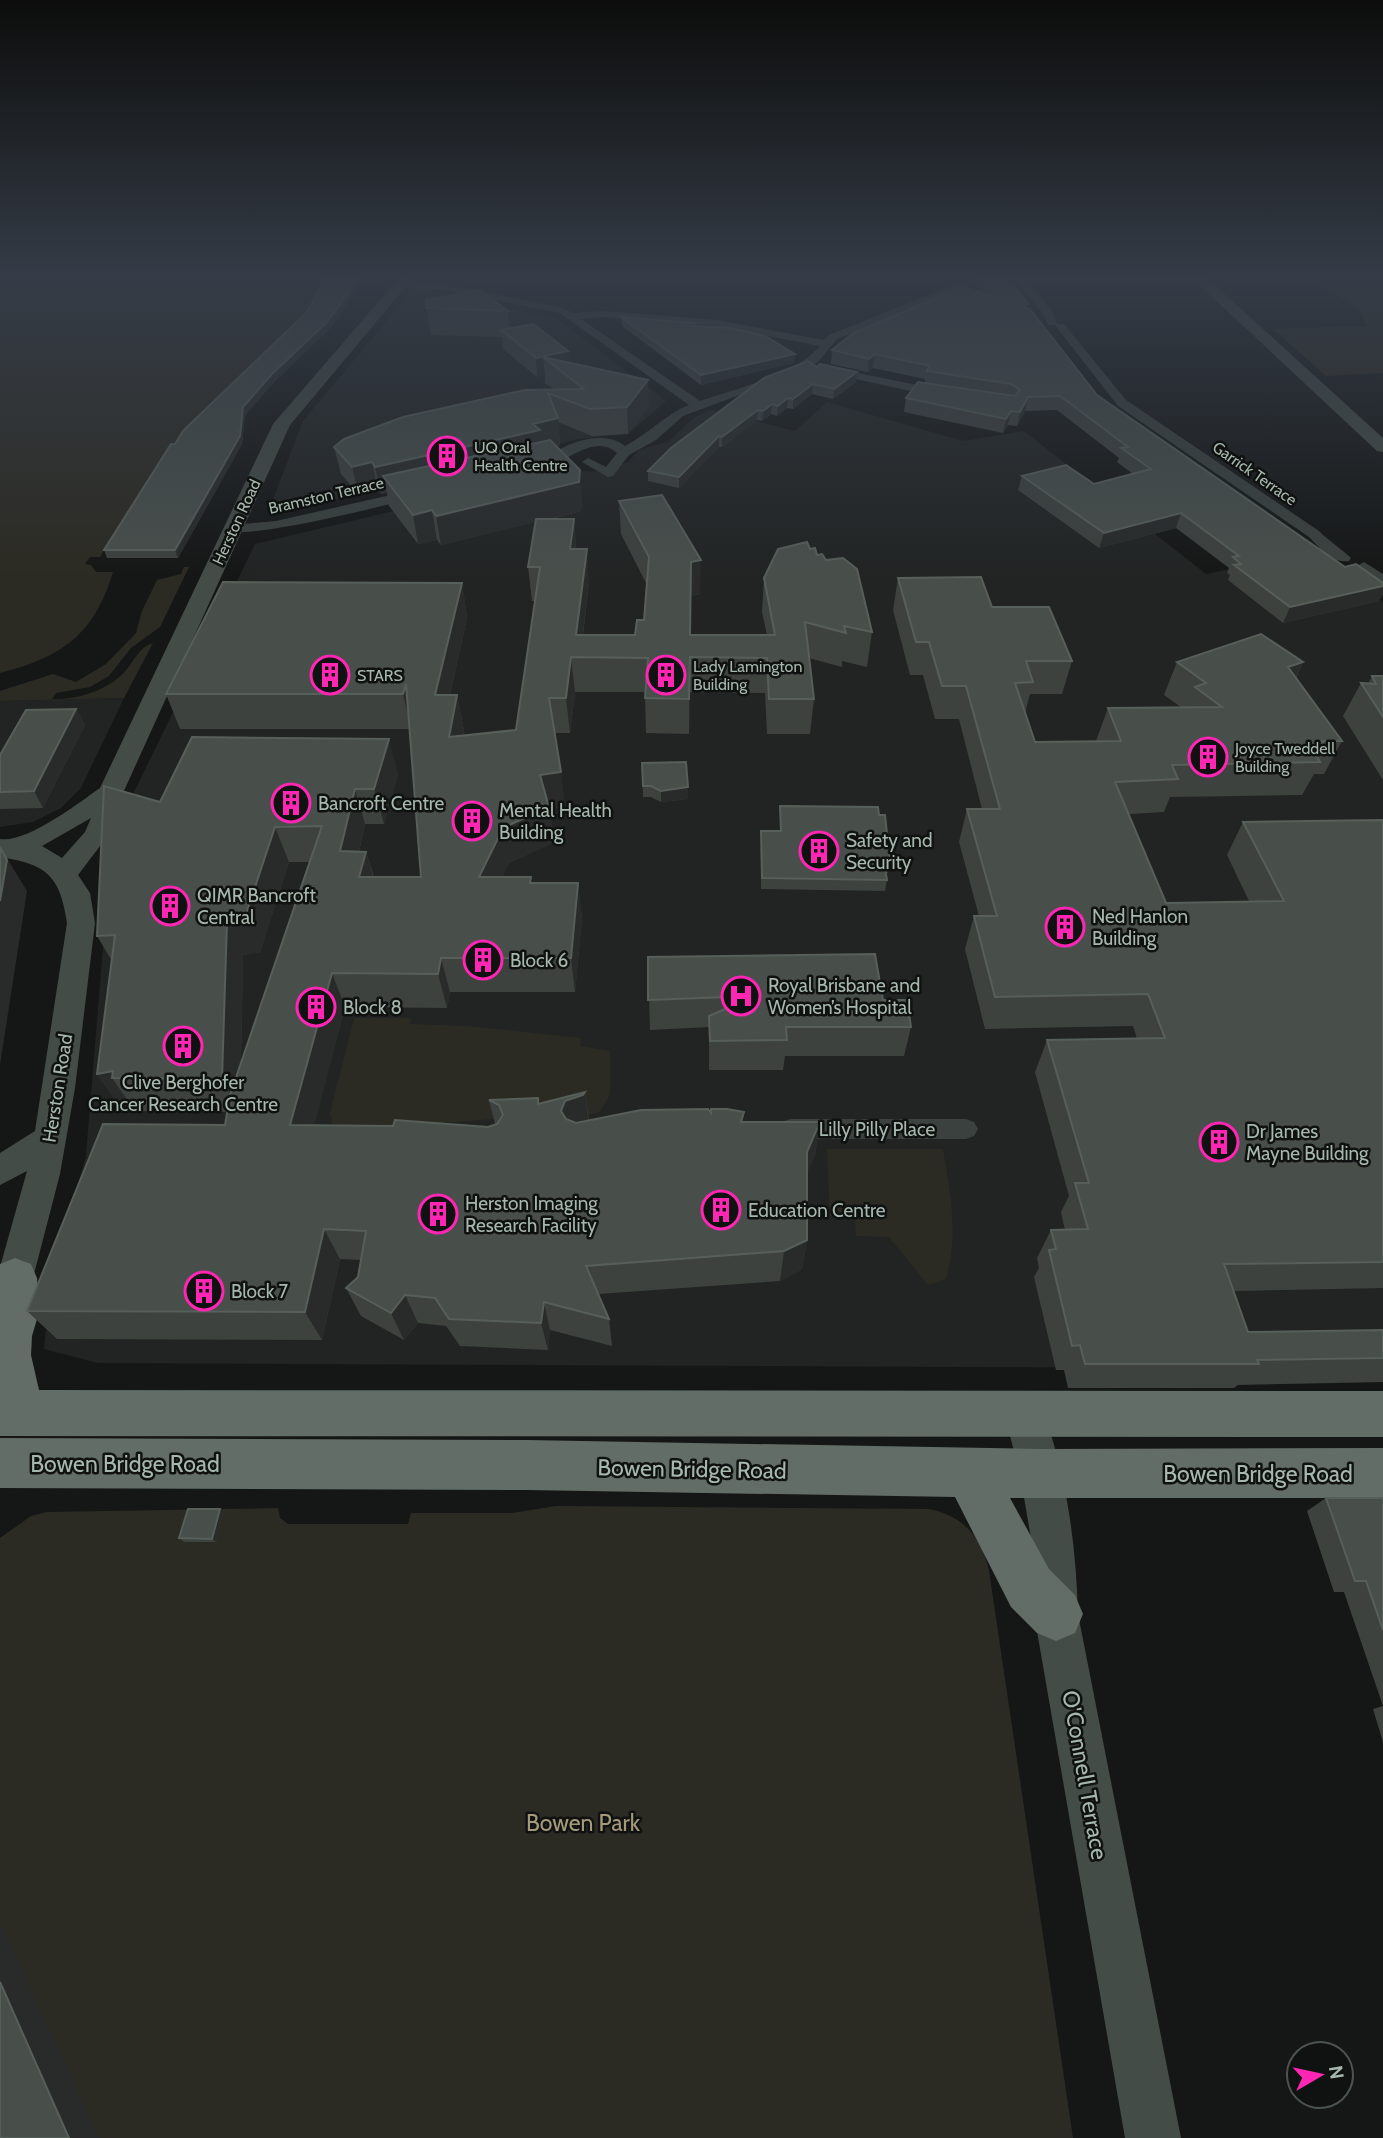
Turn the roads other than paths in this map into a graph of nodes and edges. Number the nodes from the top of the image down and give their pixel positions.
1 (320, 378) edge
2 (659, 378) edge
3 (773, 378) edge
4 (868, 378) edge
5 (1101, 378) edge
6 (1308, 378) edge
7 (954, 396) edge
8 (697, 405) junction
9 (1383, 447) edge
10 (618, 451) junction
11 (581, 457) junction
12 (543, 464) edge
13 (427, 491) edge
14 (232, 529) junction
15 (1344, 558) dead end
16 (1364, 566) edge
17 (1383, 581) edge
18 (110, 793) junction
19 (7, 848) edge
20 (64, 874) junction
21 (766, 1129) edge
22 (966, 1129) dead end
23 (50, 1138) junction
24 (0, 1171) edge
25 (7, 1288) edge
26 (11, 1413) edge
27 (1024, 1413) junction
28 (1383, 1414) edge
29 (0, 1463) edge
30 (968, 1472) junction
31 (1040, 1474) junction
32 (1383, 1474) edge
33 (1056, 1614) junction
34 (1153, 2138) edge

1 - 14 main road, Herston Road
2 - 8 street
3 - 8 street
4 - 7 street
5 - 15 street, Garrick Terrace
6 - 9 main road
8 - 10 street
10 - 11 street
10 - 11 street
11 - 12 street
13 - 14 street, Bramston Terrace
14 - 18 main road, Herston Road
16 - 17 street
18 - 19 main road
18 - 20 main road, Herston Road
19 - 20 main road
20 - 23 main road, Herston Road
21 - 22 street, Lilly Pilly Place
23 - 24 main road
23 - 25 main road, Herston Road
25 - 26 highway
26 - 27 highway
27 - 28 highway
27 - 31 main road, O'Connell Terrace
29 - 30 highway, Bowen Bridge Road
30 - 31 highway, Bowen Bridge Road
30 - 33 highway
31 - 32 highway, Bowen Bridge Road
31 - 33 main road, O'Connell Terrace
33 - 34 main road, O'Connell Terrace

